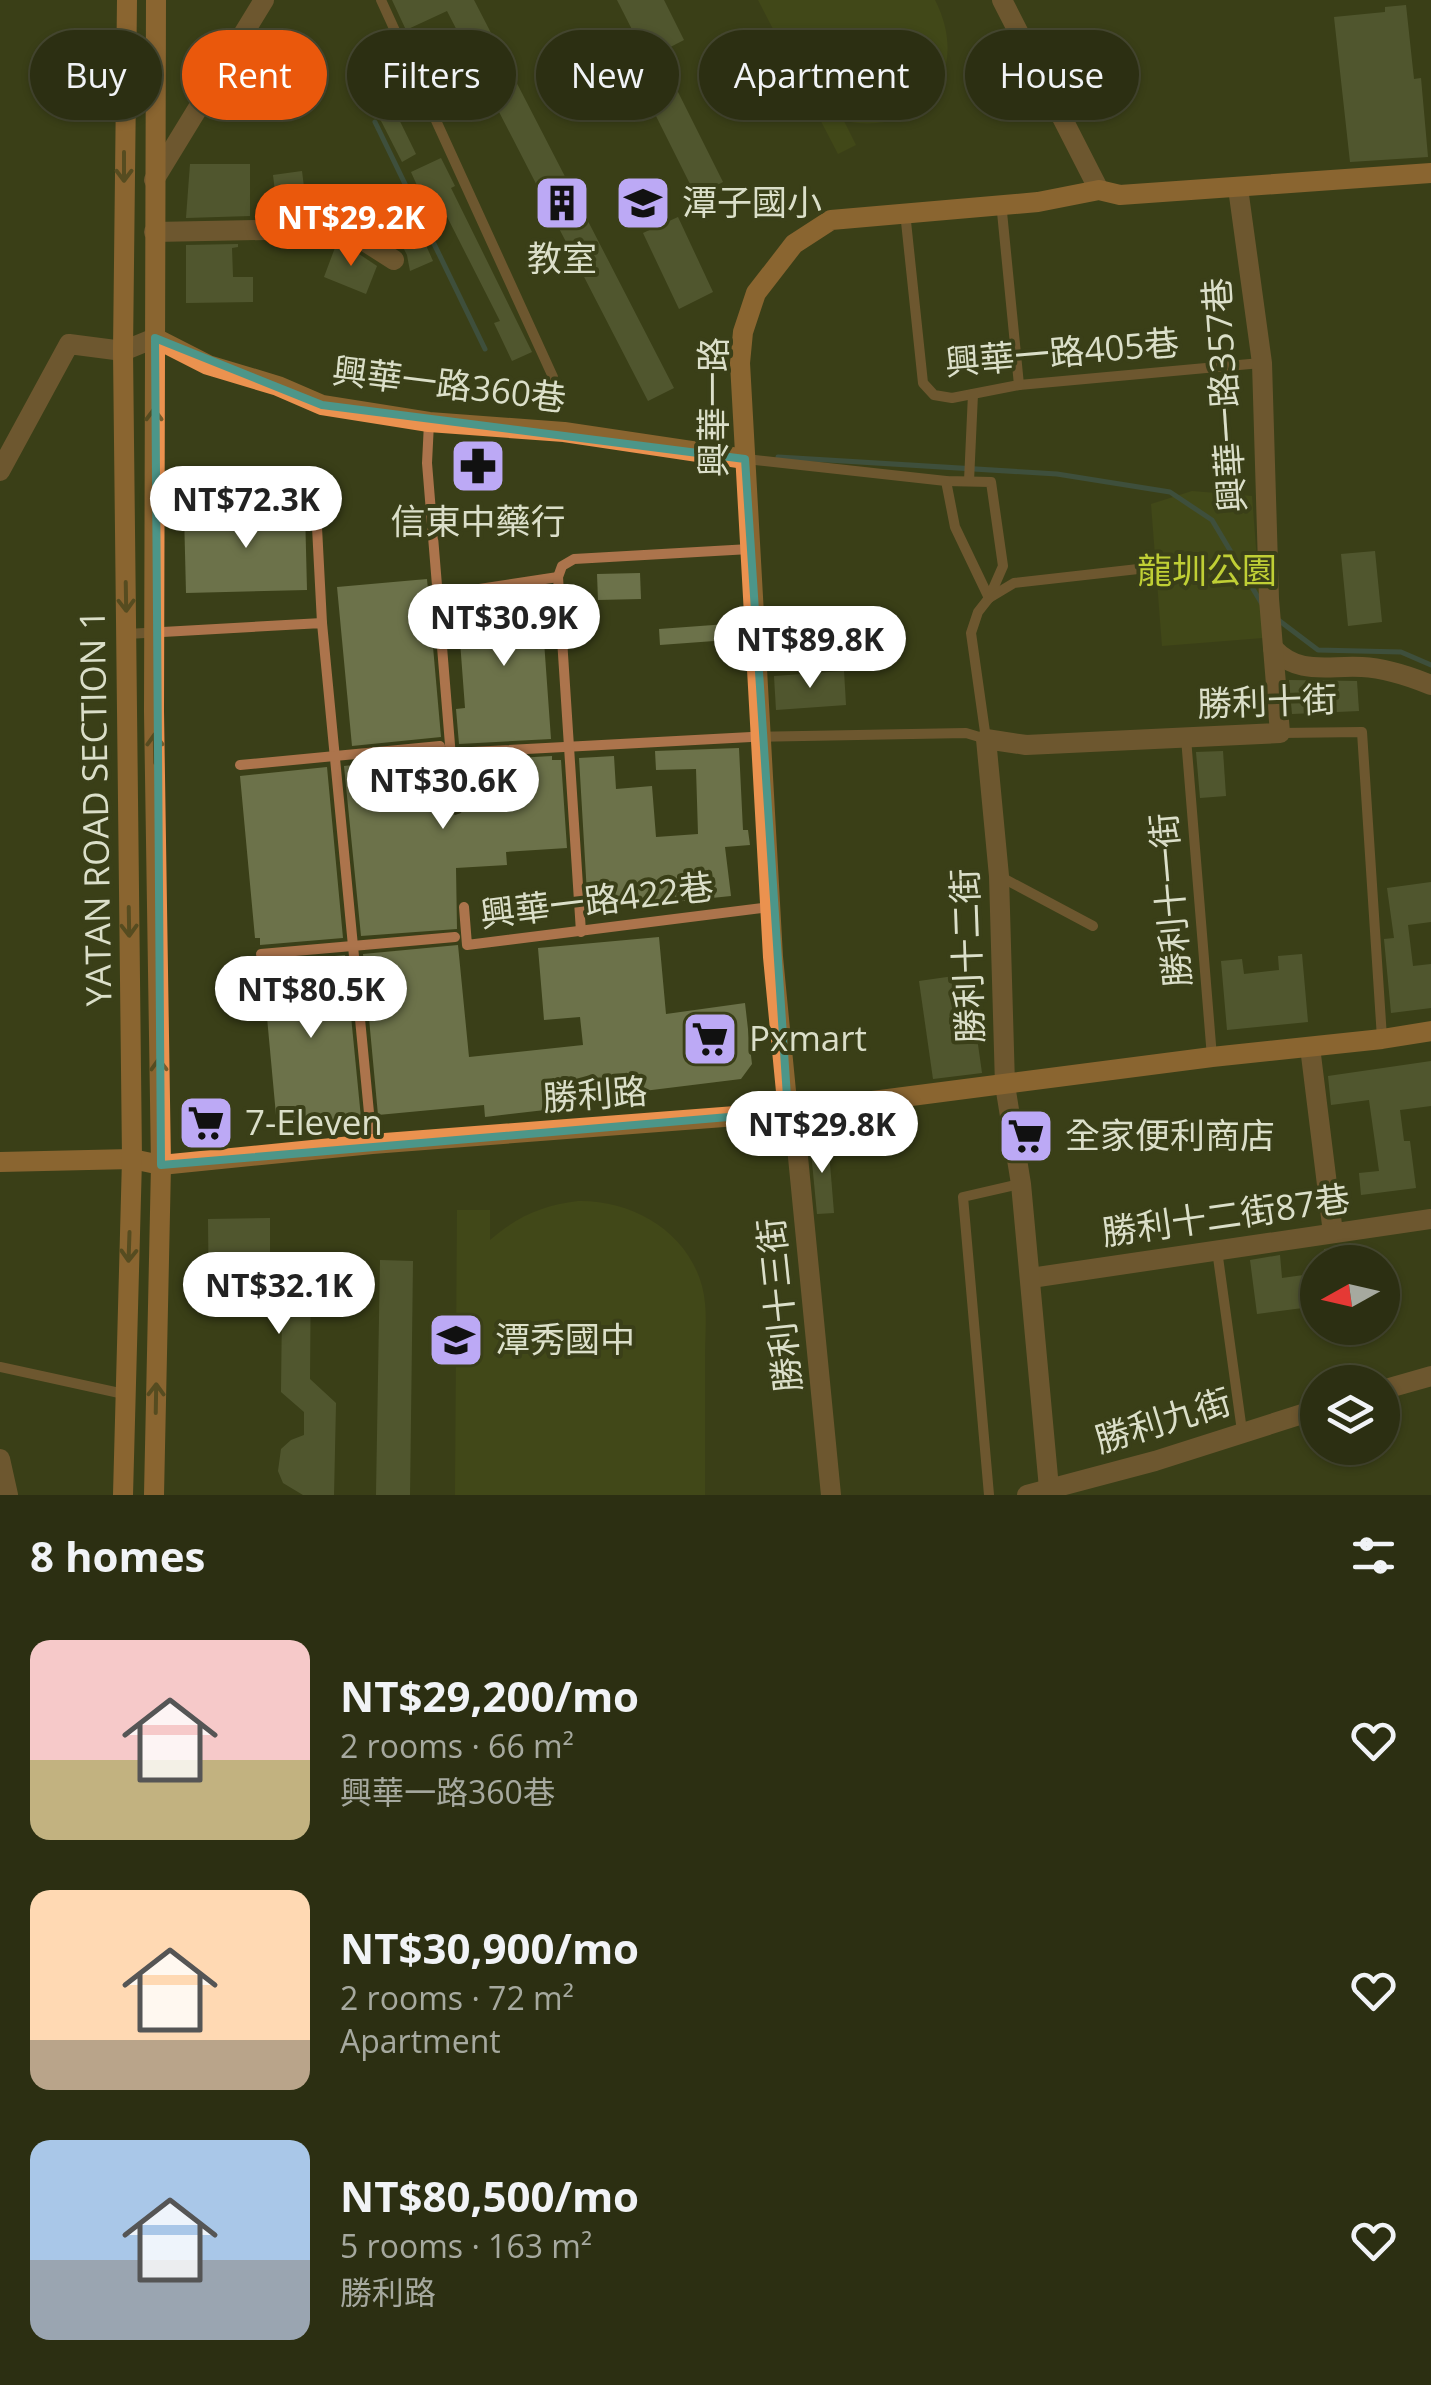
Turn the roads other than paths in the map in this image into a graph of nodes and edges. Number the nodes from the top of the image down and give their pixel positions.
1 (128, 0) edge
2 (156, 0) edge
3 (264, 0) edge
4 (381, 0) edge
5 (1002, 0) edge
6 (1431, 174) edge
7 (154, 180) junction
8 (1238, 188) junction
9 (1100, 190) junction
10 (906, 212) junction
11 (1002, 212) dead end
12 (154, 232) junction
13 (394, 260) dead end
14 (154, 338) junction
15 (123, 351) junction
16 (1262, 363) junction
17 (553, 378) dead end
18 (1019, 384) junction
19 (973, 394) junction
20 (429, 422) junction
21 (745, 459) junction
22 (0, 471) edge
23 (970, 478) junction
24 (946, 481) junction
25 (154, 506) junction
26 (751, 549) junction
27 (1156, 567) dead end
28 (558, 577) junction
29 (440, 595) junction
30 (988, 598) junction
31 (322, 623) junction
32 (127, 634) junction
33 (155, 634) junction
34 (1273, 648) junction
35 (1431, 685) edge
36 (1280, 732) junction
37 (762, 737) junction
38 (1186, 737) junction
39 (986, 740) junction
40 (566, 745) junction
41 (440, 746) dead end
42 (452, 753) junction
43 (336, 758) junction
44 (240, 765) dead end
45 (456, 806) dead end
46 (999, 876) junction
47 (464, 906) dead end
48 (771, 906) junction
49 (1093, 926) dead end
50 (581, 932) junction
51 (455, 937) dead end
52 (351, 946) junction
53 (260, 954) dead end
54 (1431, 1031) edge
55 (1382, 1040) junction
56 (1310, 1047) junction
57 (1212, 1057) junction
58 (1005, 1086) junction
59 (788, 1112) junction
60 (372, 1144) junction
61 (132, 1159) junction
62 (0, 1162) edge
63 (161, 1165) junction
64 (1021, 1184) junction
65 (1430, 1226) edge
66 (1333, 1233) junction
67 (1217, 1249) junction
68 (1031, 1278) junction
69 (0, 1366) edge
70 (1431, 1376) edge
71 (1400, 1385) edge
72 (124, 1394) junction
73 (1300, 1414) edge
74 (1242, 1431) junction
75 (0, 1459) edge
76 (1049, 1488) junction
77 (8, 1495) edge
78 (123, 1495) edge
79 (154, 1495) edge
80 (831, 1495) edge
81 (988, 1495) edge
82 (1027, 1495) edge

1 -> 15 street, YATAN ROAD SECTION 1
2 - 7 street, YATAN ROAD SECTION 1
3 - 7 street
4 - 17 lane
5 - 9 street
6 - 8 street, 興華一路
7 - 12 street, YATAN ROAD SECTION 1
8 - 9 street, 興華一路
8 - 16 street, 興華一路357巷
9 - 10 street, 興華一路
10 - 19 lane, 興華一路405巷
10 - 21 street, 興華一路
11 - 18 lane
12 - 13 street
12 - 14 street, YATAN ROAD SECTION 1
14 - 15 street
14 - 20 street, 興華一路360巷
25 -> 14 street, YATAN ROAD SECTION 1
15 - 22 street
15 -> 32 street, YATAN ROAD SECTION 1
16 - 18 lane, 興華一路405巷
16 - 34 street, 興華一路357巷
18 - 19 lane, 興華一路405巷
19 - 23 lane
20 - 21 street, 興華一路360巷
20 - 29 lane
21 - 24 lane
21 - 26 street, 興華一路
23 - 24 lane
23 - 30 lane, 勝利十二街
24 - 30 lane
25 - 31 lane
25 - 33 street, YATAN ROAD SECTION 1
26 - 28 lane
26 - 37 street, 興華一路
27 - 30 lane
28 - 29 lane
28 - 40 lane
29 - 42 lane
30 - 39 lane, 勝利十二街
31 - 33 lane
31 - 43 lane
32 - 33 lane
32 -> 61 street, YATAN ROAD SECTION 1
63 -> 33 street, YATAN ROAD SECTION 1
34 - 35 street
34 - 36 street
36 - 38 street, 勝利十街
36 - 55 lane, 勝利十街
37 - 39 lane
37 - 40 lane
37 - 48 street, 興華一路
38 - 39 street, 勝利十街
38 - 57 lane, 勝利十一街
39 - 46 street, 勝利十二街
40 - 42 lane
40 - 50 lane
41 - 43 lane
42 - 45 lane
43 - 44 lane
43 - 52 lane
46 - 49 lane
46 - 58 street, 勝利十二街
47 - 50 lane, 興華一路422巷
48 - 50 lane, 興華一路422巷
48 - 59 street, 興華一路
51 - 52 lane
52 - 53 lane
52 - 60 lane
54 - 55 street, 勝利路
55 - 56 street, 勝利路
56 - 57 street, 勝利路
56 - 66 street
57 - 58 street, 勝利路
58 - 59 street, 勝利路
58 - 64 street, 勝利十二街
59 - 60 street, 勝利路
59 - 80 street, 勝利十三街
60 - 63 street, 勝利路
61 - 62 street, 勝利路
61 - 63 street, 勝利路
61 -> 72 street, YATAN ROAD SECTION 1
79 -> 63 street, YATAN ROAD SECTION 1
64 - 68 street, 勝利十二街
64 - 81 lane
65 - 66 street, 勝利十二街87巷
66 - 67 street, 勝利十二街87巷
67 - 68 street, 勝利十二街87巷
67 - 74 lane
68 - 76 street, 勝利十二街
69 - 72 lane
70 - 71 street
72 - 78 street, YATAN ROAD SECTION 1
73 - 74 street, 勝利九街
74 - 76 street, 勝利九街
75 - 77 street
76 - 82 street, 勝利九街

